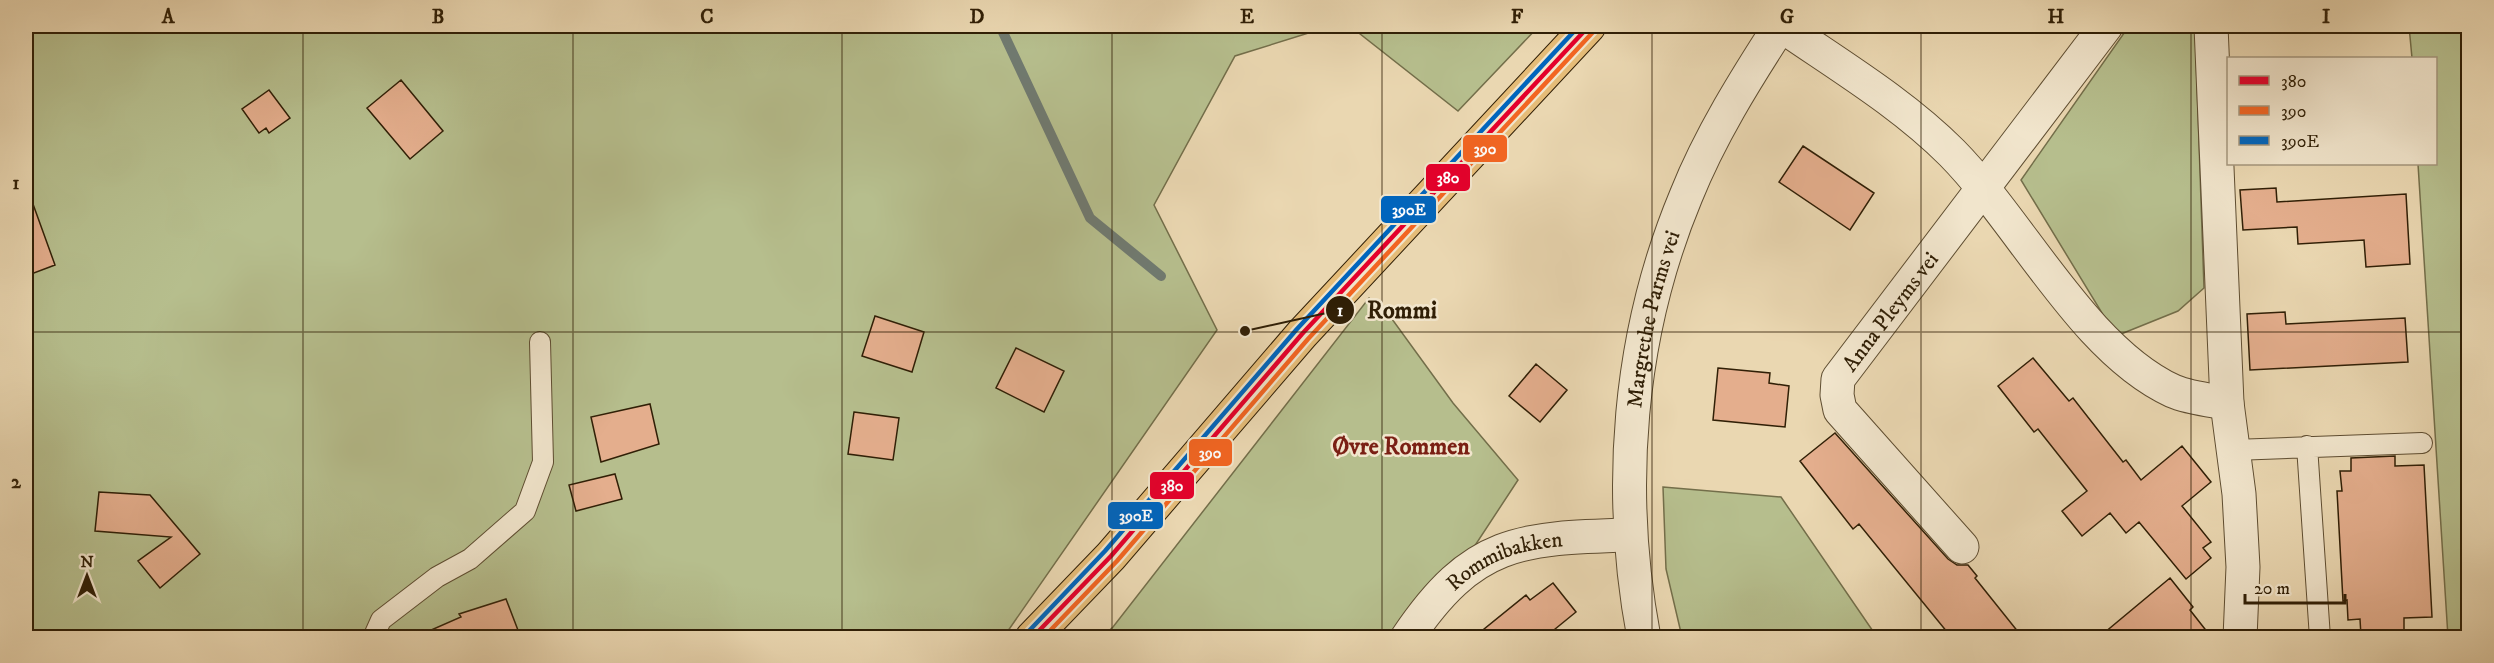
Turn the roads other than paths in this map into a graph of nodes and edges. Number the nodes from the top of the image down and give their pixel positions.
1 (1589, 26) edge
2 (1781, 26) edge
3 (2106, 26) edge
4 (2211, 26) edge
5 (2221, 80) edge
6 (1983, 185) junction
7 (540, 342) dead end
8 (2226, 403) junction
9 (2422, 443) dead end
10 (2307, 446) junction
11 (2234, 450) junction
12 (1630, 535) junction
13 (1962, 547) dead end
14 (373, 638) edge
15 (1032, 638) edge
16 (1407, 638) edge
17 (1644, 638) edge
18 (2240, 638) edge
19 (2320, 638) edge

1 - 15 highway
2 - 6 street
2 - 12 street, Margrethe Parms vei
3 - 6 street, Anna Pleyms vei
4 - 5 street
5 - 8 street
6 - 8 street
6 - 13 street, Anna Pleyms vei
7 - 14 lane
8 - 11 street
9 - 10 lane
10 - 11 lane
10 - 19 lane
11 - 18 street
12 - 16 street, Rommibakken
12 - 17 street, Margrethe Parms vei

